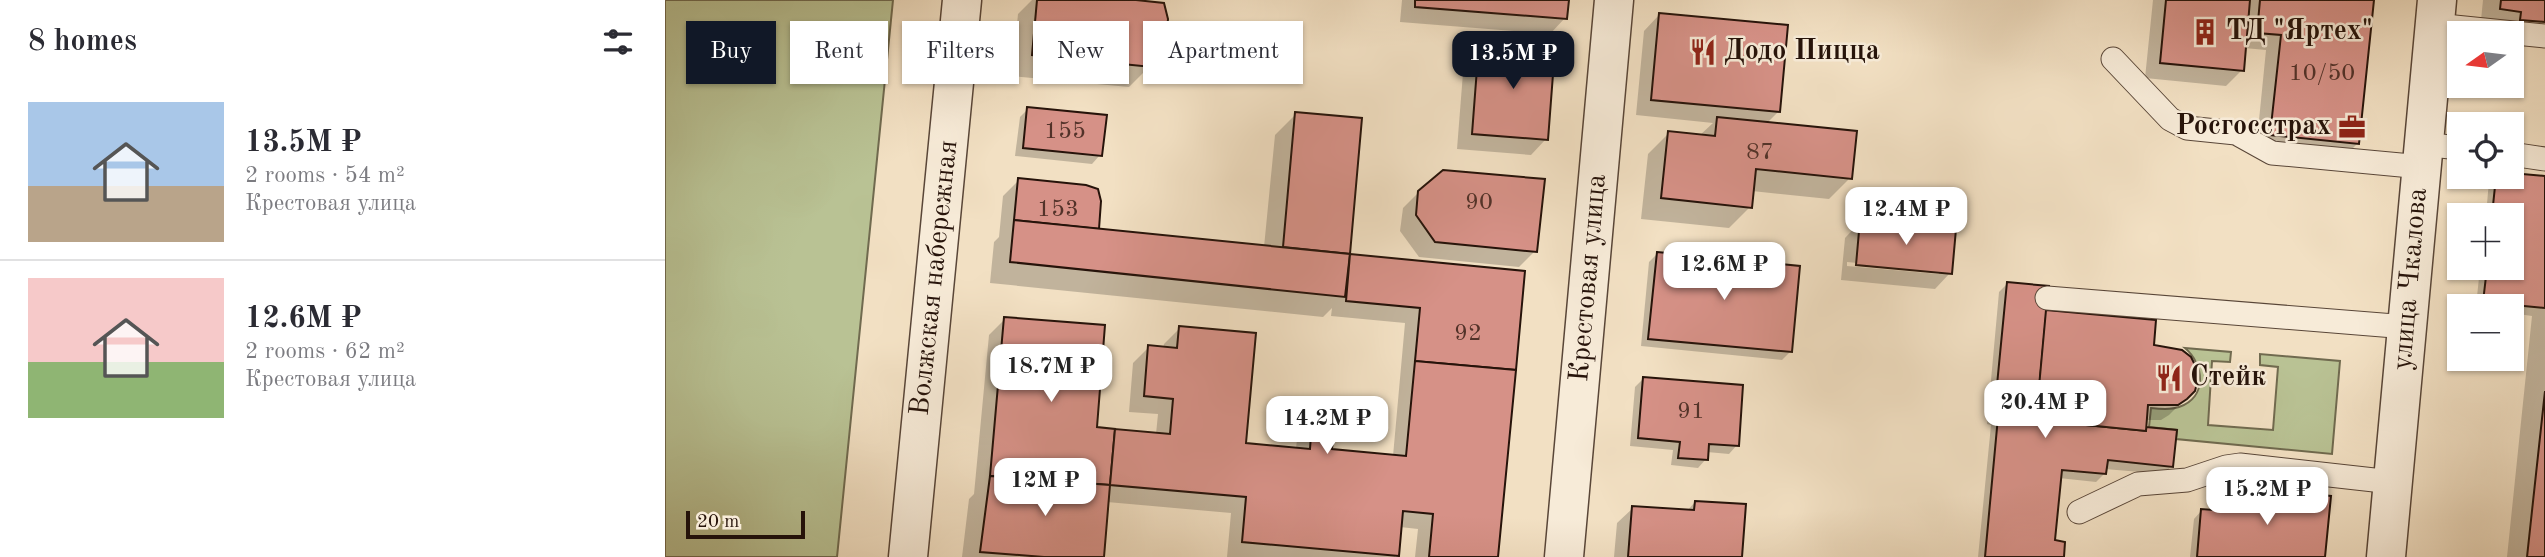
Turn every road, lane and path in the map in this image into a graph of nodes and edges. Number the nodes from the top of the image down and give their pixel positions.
1 (962, 0) edge
2 (1614, 0) edge
3 (2436, 13) edge
4 (2545, 36) edge
5 (2113, 59) dead end
6 (2435, 153) edge
7 (2524, 156) edge
8 (2545, 159) edge
9 (2047, 298) dead end
10 (2407, 327) junction
11 (2392, 482) junction
12 (2079, 512) dead end
13 (908, 557) edge
14 (1564, 557) edge
15 (2386, 557) edge

1 - 13 street, Волжская набережная
2 - 14 street, Крестовая улица
3 - 4 lane
3 - 6 street, улица Чкалова
5 - 6 lane
6 - 10 street, улица Чкалова
7 - 8 lane
9 - 10 lane
10 - 11 street, улица Чкалова
11 - 12 lane
11 - 15 street, улица Чкалова

